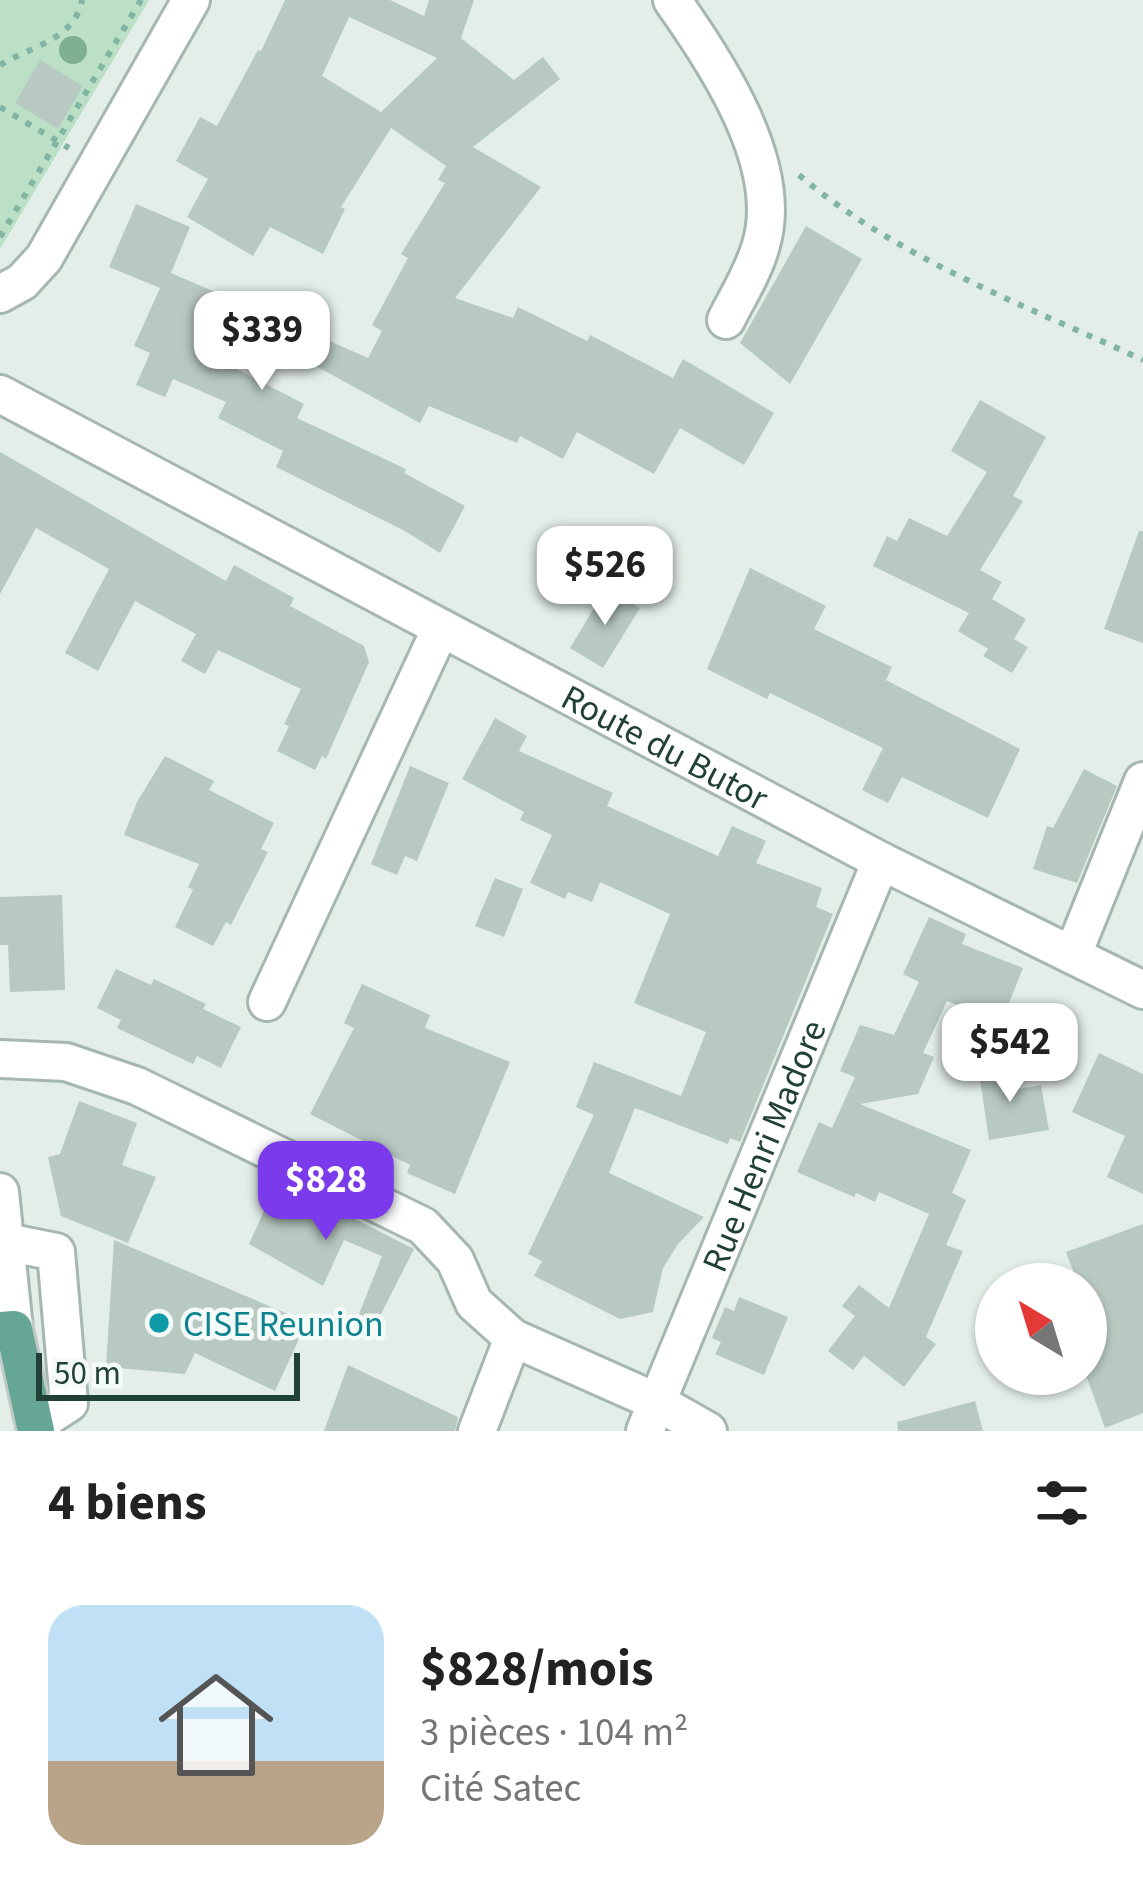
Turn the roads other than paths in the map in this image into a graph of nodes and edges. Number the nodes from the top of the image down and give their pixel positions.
1 (191, 0) edge
2 (672, 0) edge
3 (0, 294) edge
4 (726, 320) dead end
5 (0, 394) edge
6 (440, 630) junction
7 (1143, 781) edge
8 (881, 861) junction
9 (1073, 954) junction
10 (1143, 990) edge
11 (267, 1002) dead end
12 (0, 1059) edge
13 (0, 1192) edge
14 (6, 1242) junction
15 (7, 1329) edge
16 (513, 1338) junction
17 (0, 1403) edge
18 (651, 1416) edge
19 (38, 1429) edge
20 (477, 1431) edge
21 (708, 1431) edge

1 - 3 street
2 - 4 street
5 - 6 street, Route du Butor
6 - 8 street, Route du Butor
6 - 11 street
7 - 9 street
8 - 9 street, Route du Butor
8 - 18 street, Rue Henri Madore
9 - 10 street, Route du Butor
12 - 16 street
13 - 14 street
14 - 15 street
14 - 19 street
15 - 19 main road
16 - 18 street
16 - 20 street
17 - 19 main road
18 - 21 street

